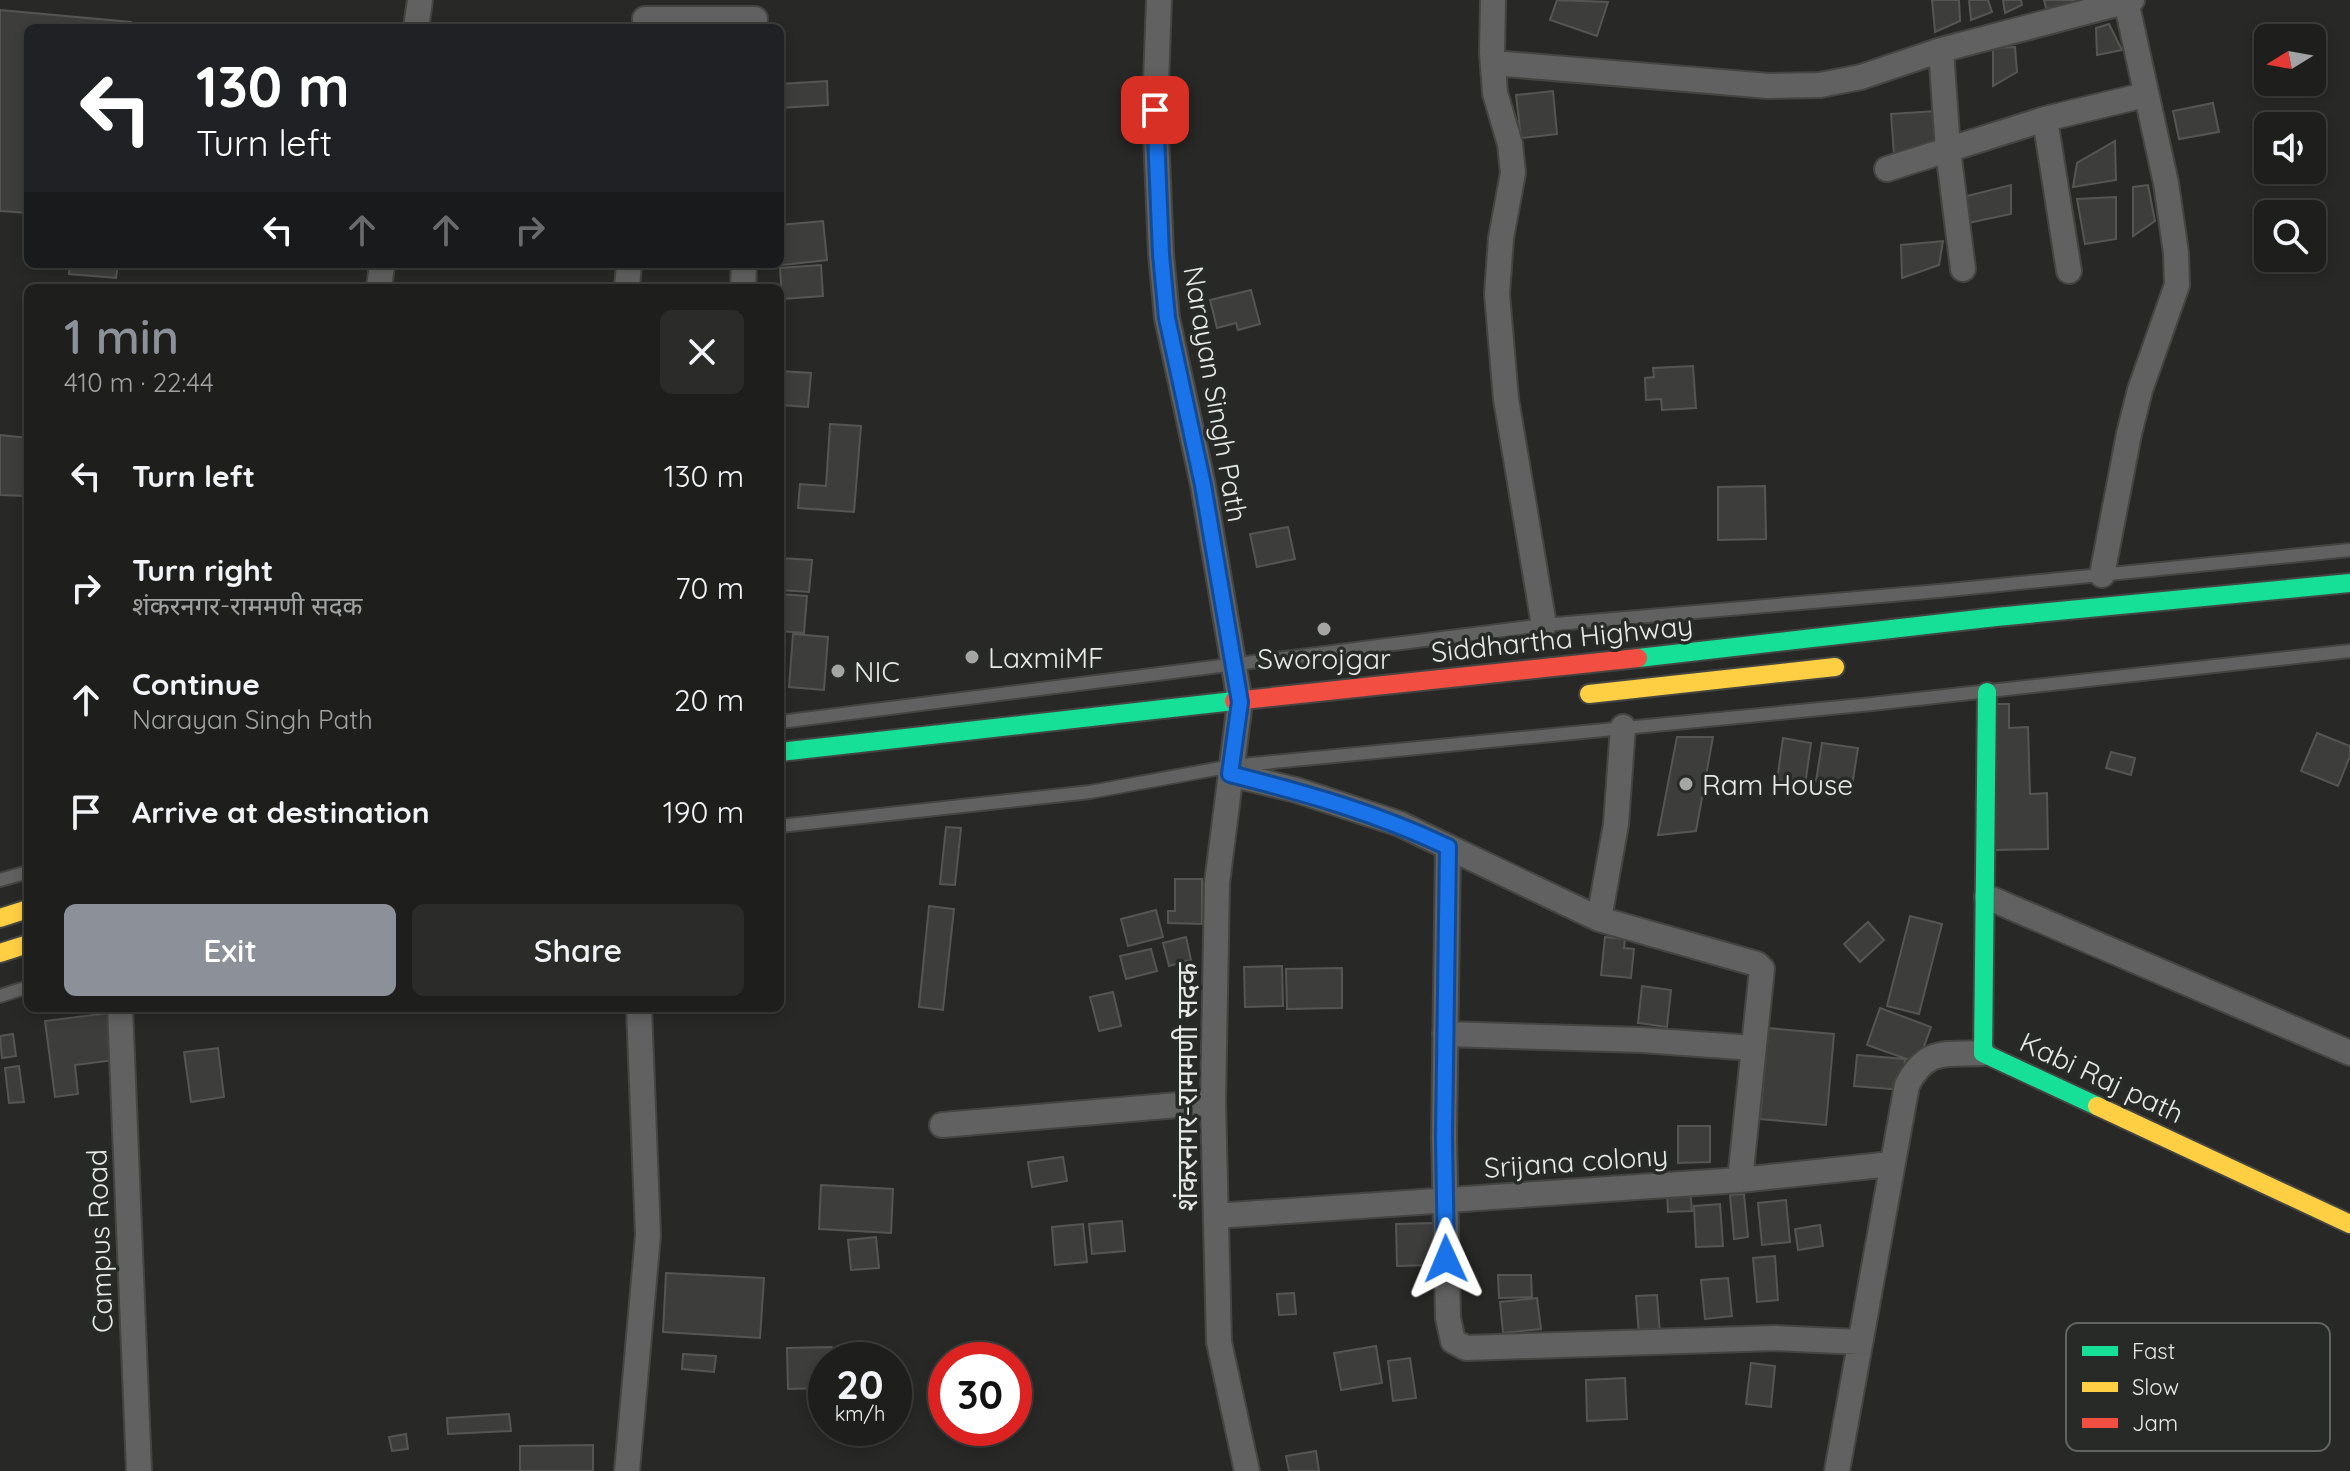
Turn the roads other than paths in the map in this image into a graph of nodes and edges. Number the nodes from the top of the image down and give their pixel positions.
1 (420, 0) edge
2 (1159, 0) edge
3 (1493, 0) edge
4 (2129, 1) edge
5 (646, 16) edge
6 (755, 16) edge
7 (417, 24) edge
8 (1941, 50) junction
9 (1493, 63) junction
10 (2145, 95) junction
11 (2045, 119) junction
12 (1948, 150) junction
13 (1887, 169) dead end
14 (1963, 269) dead end
15 (2069, 271) dead end
16 (2350, 550) edge
17 (2102, 575) junction
18 (2350, 583) edge
19 (1544, 625) junction
20 (2350, 651) edge
21 (1234, 665) junction
22 (1855, 665) dead end
23 (1987, 692) junction
24 (1574, 696) dead end
25 (1240, 702) junction
26 (784, 721) edge
27 (1623, 727) junction
28 (784, 752) edge
29 (1231, 770) junction
30 (784, 826) edge
31 (1448, 847) junction
32 (24, 873) edge
33 (0, 880) edge
34 (1987, 897) junction
35 (24, 910) edge
36 (0, 918) edge
37 (1599, 919) junction
38 (24, 945) edge
39 (0, 953) edge
40 (24, 988) edge
41 (0, 996) edge
42 (120, 1012) edge
43 (639, 1012) edge
44 (1445, 1034) junction
45 (1753, 1048) junction
46 (1983, 1053) junction
47 (2350, 1053) edge
48 (1213, 1102) junction
49 (942, 1125) dead end
50 (1891, 1164) junction
51 (1740, 1180) junction
52 (1445, 1200) junction
53 (1216, 1216) junction
54 (2350, 1224) edge
55 (1860, 1342) junction
56 (139, 1471) edge
57 (627, 1471) edge
58 (1247, 1471) edge
59 (1837, 1471) edge

1 - 7 street
2 - 21 street, Narayan Singh Path
3 - 9 street
4 - 8 street
4 - 10 street
5 - 6 street
8 - 9 street
8 - 12 street
9 - 19 street
10 - 11 street
10 - 17 street
11 - 12 street
11 - 15 street
12 - 13 street
12 - 14 street
16 - 17 lane
17 - 19 lane
18 - 25 main road, Siddhartha Highway
19 - 21 lane
20 - 23 lane
21 - 25 street, Narayan Singh Path
21 - 26 lane
22 - 24 main road
23 - 27 lane
23 - 34 main road, Kabi Raj path
25 - 28 main road, Siddhartha Highway
25 - 29 street, शंकरनगर-राममणी सदक
27 - 29 lane
27 - 37 street
29 - 30 lane
29 - 31 street
29 - 48 street, शंकरनगर-राममणी सदक
31 - 37 street
31 - 44 street
32 - 33 lane
34 - 46 main road, Kabi Raj path
34 - 47 street
35 - 36 main road
37 - 45 street
38 - 39 main road
40 - 41 lane
42 - 56 street, Campus Road
43 - 57 street
44 - 45 street
44 - 52 street
45 - 51 street
46 - 50 street
46 - 54 main road, Kabi Raj path
48 - 49 street
48 - 53 street, शंकरनगर-राममणी सदक
50 - 51 street, Srijana colony
50 - 55 street
51 - 52 street, Srijana colony
52 - 53 street, Srijana colony
52 - 55 street
53 - 58 street, शंकरनगर-राममणी सदक
55 - 59 street

